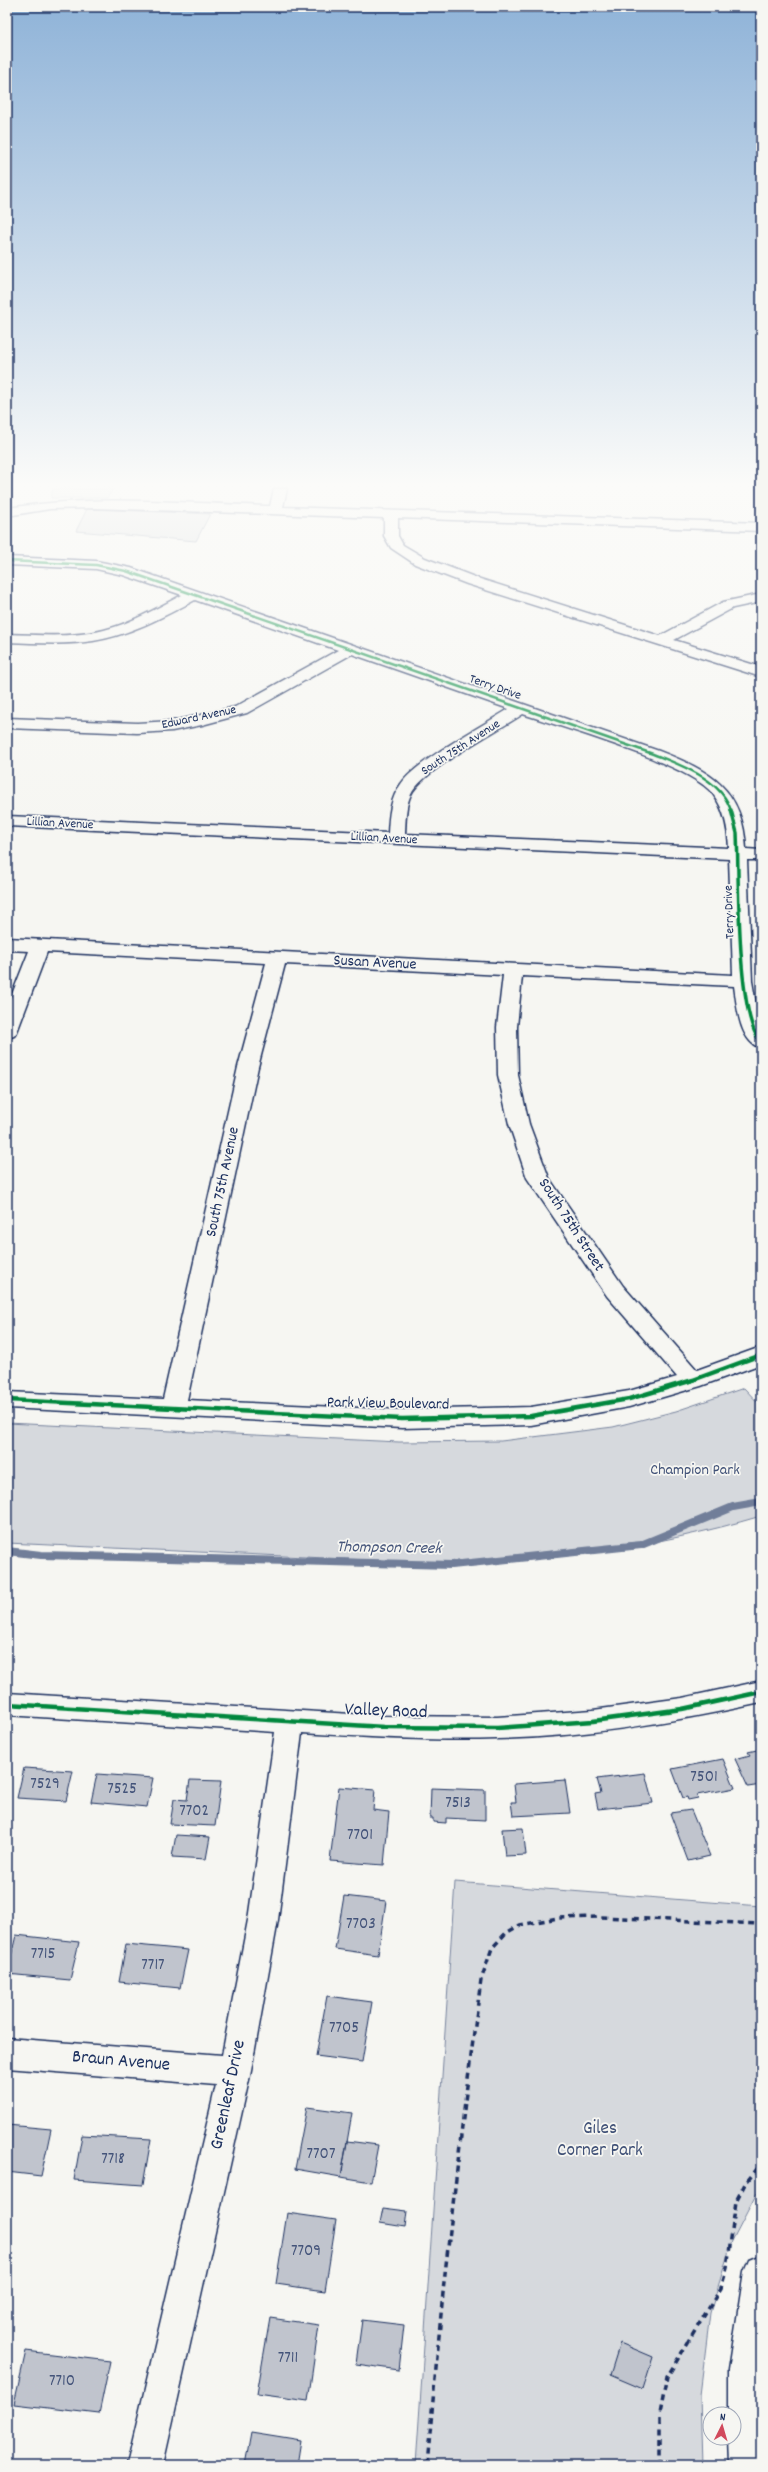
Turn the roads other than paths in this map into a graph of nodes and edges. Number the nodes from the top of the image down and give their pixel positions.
1 (175, 604) edge
2 (226, 604) edge
3 (548, 604) edge
4 (731, 604) edge
5 (7, 638) edge
6 (663, 640) junction
7 (352, 648) junction
8 (761, 672) edge
9 (522, 708) junction
10 (7, 723) edge
11 (7, 821) edge
12 (396, 839) junction
13 (738, 854) junction
14 (761, 855) edge
15 (7, 944) edge
16 (40, 946) junction
17 (277, 958) junction
18 (513, 970) junction
19 (743, 981) junction
20 (7, 1032) edge
21 (761, 1042) edge
22 (761, 1355) edge
23 (693, 1380) junction
24 (7, 1400) edge
25 (173, 1408) junction
26 (761, 1692) edge
27 (7, 1704) edge
28 (290, 1722) junction
29 (7, 2053) edge
30 (235, 2071) junction
31 (761, 2272) edge
32 (145, 2465) edge
33 (748, 2465) edge

1 - 5 street
2 - 7 street, Terry Drive
3 - 6 street
4 - 6 street
6 - 8 street
7 - 9 street, Terry Drive
7 - 10 street, Edward Avenue
9 - 12 street, South 75th Avenue
9 - 13 street, Terry Drive
11 - 12 street, Lillian Avenue
12 - 13 street, Lillian Avenue
13 - 14 street, Lillian Avenue
13 - 19 street, Terry Drive
15 - 16 street, Susan Avenue
16 - 17 street, Susan Avenue
16 - 20 street
17 - 18 street, Susan Avenue
17 - 25 street, South 75th Avenue
18 - 19 street, Susan Avenue
18 - 23 street, South 75th Street
19 - 21 street, Terry Drive
22 - 23 street, Park View Boulevard
23 - 25 street, Park View Boulevard
24 - 25 street, Park View Boulevard
26 - 28 street, Valley Road
27 - 28 street, Valley Road
28 - 30 street, Greenleaf Drive
29 - 30 street, Braun Avenue
30 - 32 street, Greenleaf Drive
31 - 33 street

